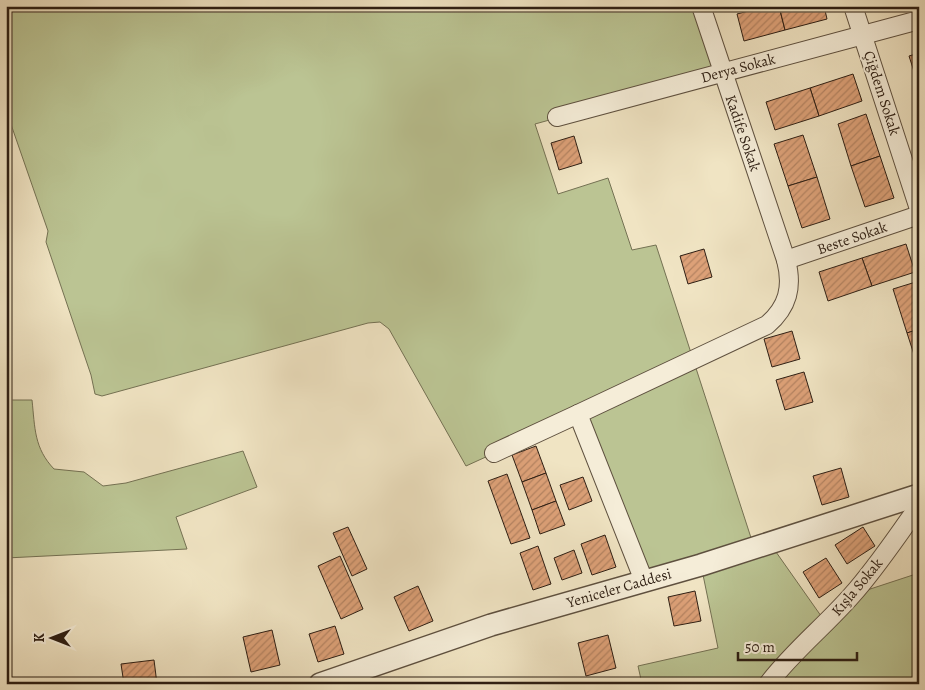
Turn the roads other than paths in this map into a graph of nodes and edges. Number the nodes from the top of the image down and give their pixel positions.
1 (701, 6) edge
2 (854, 6) edge
3 (919, 20) edge
4 (863, 35) junction
5 (723, 72) junction
6 (557, 116) dead end
7 (919, 209) edge
8 (919, 215) edge
9 (786, 260) junction
10 (578, 414) junction
11 (494, 453) dead end
12 (919, 495) edge
13 (919, 506) edge
14 (644, 581) junction
15 (320, 684) edge
16 (768, 684) edge

1 - 5 street, Kadife Sokak
2 - 4 street, Çiğdem Sokak
3 - 4 street, Derya Sokak
4 - 5 street, Derya Sokak
4 - 7 street, Çiğdem Sokak
5 - 6 street, Derya Sokak
5 - 9 street, Kadife Sokak
8 - 9 street, Beste Sokak
9 - 10 street, Kadife Sokak
10 - 11 street, Kadife Sokak
10 - 14 street
12 - 14 street, Yeniceler Caddesi
13 - 16 street, Kışla Sokak
14 - 15 street, Yeniceler Caddesi

